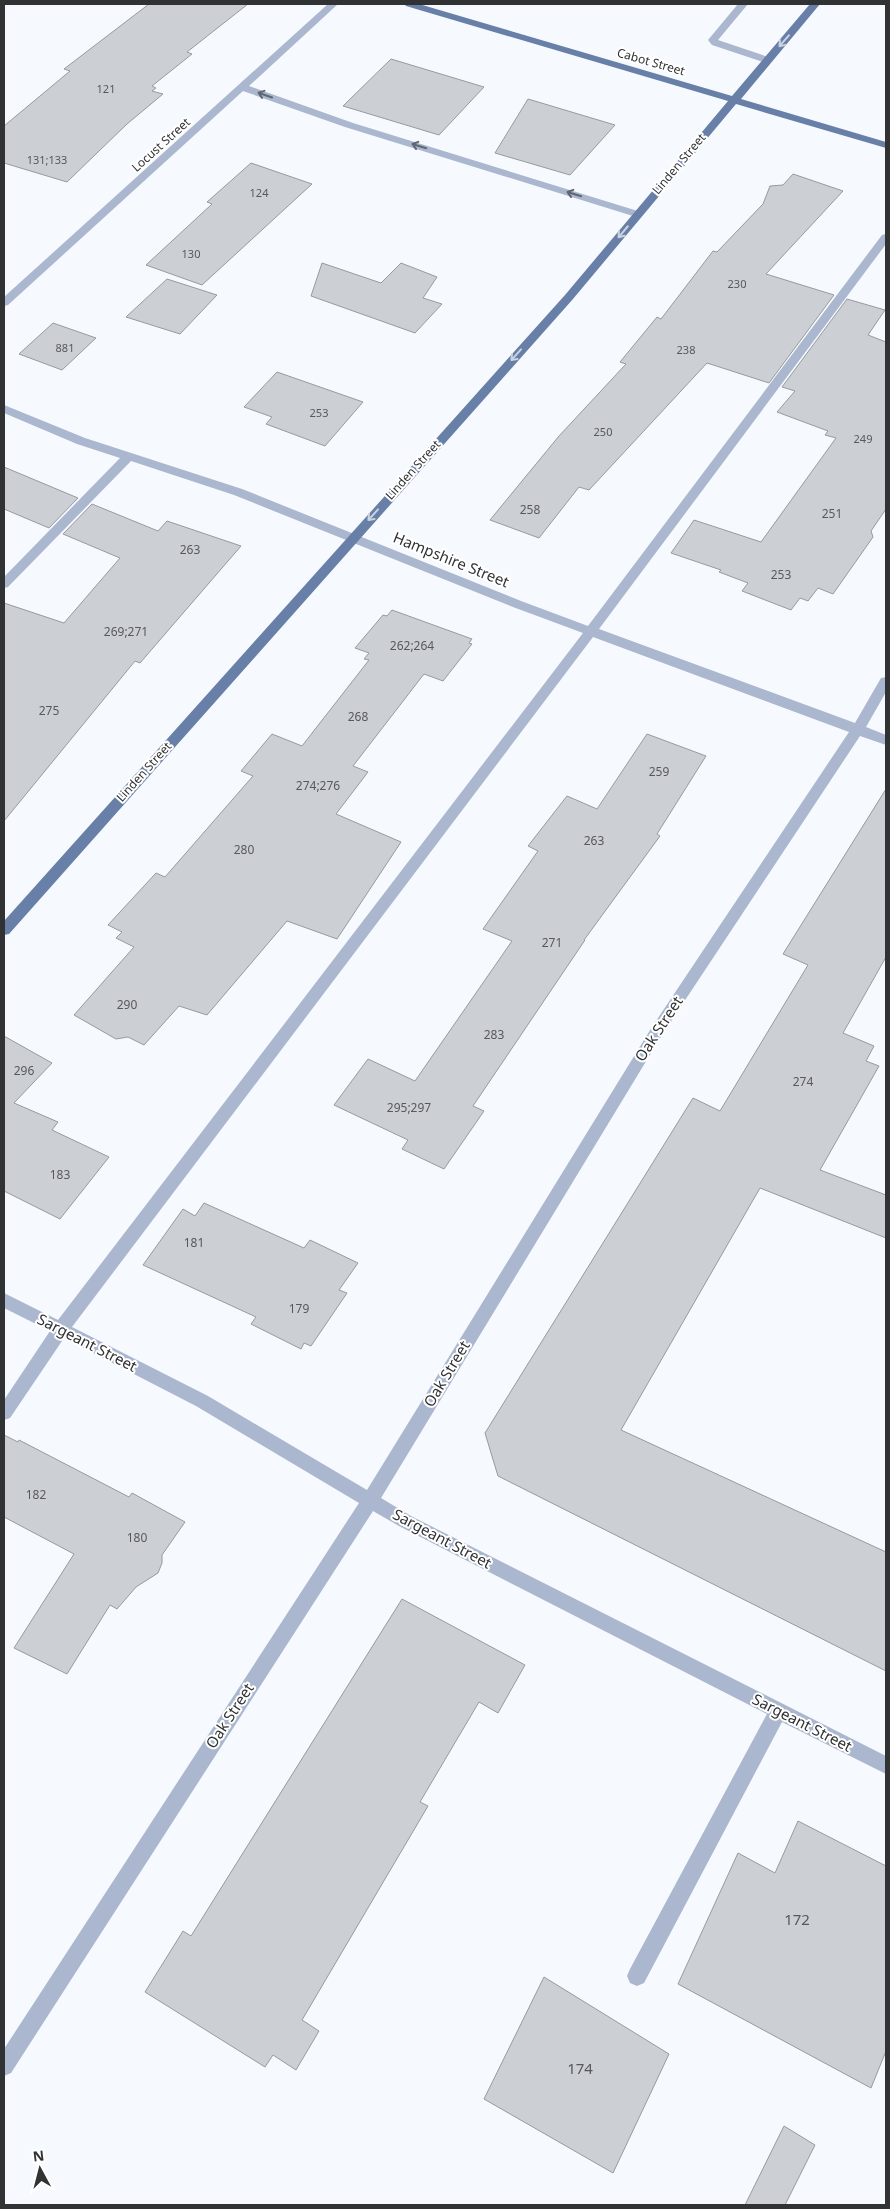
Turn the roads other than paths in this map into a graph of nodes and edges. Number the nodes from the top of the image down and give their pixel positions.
1 (334, 4) edge
2 (409, 4) edge
3 (743, 4) edge
4 (816, 4) edge
5 (768, 60) junction
6 (242, 87) junction
7 (733, 99) junction
8 (886, 145) edge
9 (637, 214) junction
10 (886, 237) edge
11 (4, 303) edge
12 (4, 409) edge
13 (129, 456) junction
14 (352, 538) junction
15 (4, 584) edge
16 (589, 631) junction
17 (886, 681) edge
18 (858, 729) junction
19 (886, 740) edge
20 (4, 930) edge
21 (4, 1300) edge
22 (61, 1329) junction
23 (4, 1412) edge
24 (370, 1500) junction
25 (778, 1711) junction
26 (886, 1765) edge
27 (637, 1976) dead end
28 (4, 2066) edge

1 - 6 street, Locust Street
2 - 7 main road, Cabot Street
3 - 5 street
4 -> 5 main road, Linden Street
5 - 7 main road, Linden Street
9 -> 6 street
6 - 11 street, Locust Street
7 - 8 main road, Cabot Street
7 - 9 main road, Linden Street
9 -> 14 main road, Linden Street
10 - 16 street
12 - 13 street, Hampshire Street
13 - 14 street, Hampshire Street
13 - 15 street
14 - 16 street, Hampshire Street
14 - 20 main road, Linden Street
16 - 18 street, Hampshire Street
16 - 22 street
17 - 18 street, Oak Street
18 - 19 street, Hampshire Street
18 - 24 street, Oak Street
21 - 22 street, Sargeant Street
22 - 23 street
22 - 24 street, Sargeant Street
24 - 25 street, Sargeant Street
24 - 28 street, Oak Street
25 - 26 street, Sargeant Street
25 - 27 street

